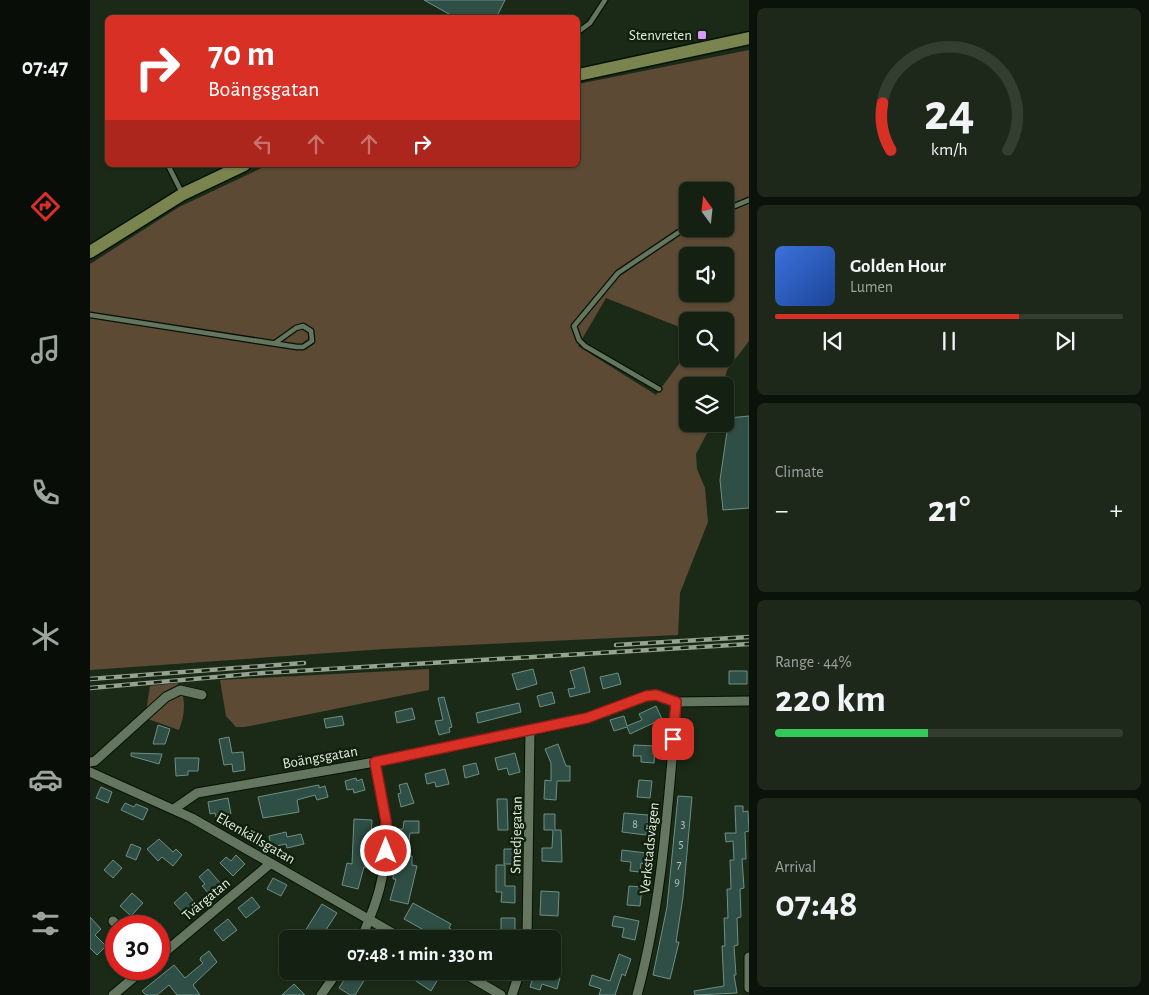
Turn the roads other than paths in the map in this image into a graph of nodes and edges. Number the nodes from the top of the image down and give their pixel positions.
1 (605, 0) edge
2 (580, 31) edge
3 (749, 38) edge
4 (580, 75) edge
5 (169, 167) edge
6 (240, 167) edge
7 (183, 194) junction
8 (749, 200) edge
9 (734, 206) edge
10 (679, 232) edge
11 (90, 252) edge
12 (90, 315) edge
13 (276, 343) junction
14 (659, 389) dead end
15 (202, 695) dead end
16 (749, 700) edge
17 (676, 702) junction
18 (530, 731) junction
19 (90, 762) edge
20 (375, 762) junction
21 (90, 772) edge
22 (174, 809) junction
23 (271, 863) junction
24 (369, 919) junction
25 (364, 930) edge
26 (388, 930) edge
27 (527, 930) edge
28 (170, 948) edge
29 (749, 957) edge
30 (131, 980) edge
31 (332, 980) edge
32 (475, 980) edge
33 (517, 980) edge
34 (749, 988) edge
35 (113, 995) edge
36 (321, 995) edge
37 (501, 995) edge
38 (512, 995) edge
39 (637, 995) edge

1 - 2 lane
3 - 4 main road
5 - 7 lane
6 - 7 main road
7 - 11 main road
8 - 9 lane
10 - 14 lane
12 - 13 lane
13 - 13 lane
15 - 19 street
16 - 17 street, Boängsgatan
17 - 18 street, Boängsgatan
17 - 39 street, Verkstadsvägen
18 - 20 street, Boängsgatan
18 - 27 street, Smedjegatan
20 - 22 street, Boängsgatan
20 - 24 street
21 - 22 street, Ekenkällsgatan
22 - 23 street, Ekenkällsgatan
23 - 24 street, Ekenkällsgatan
23 - 28 street, Tvärgatan
24 - 25 street
24 - 26 street, Ekenkällsgatan
29 - 34 street
30 - 35 street
31 - 36 street
32 - 37 street
33 - 38 street

